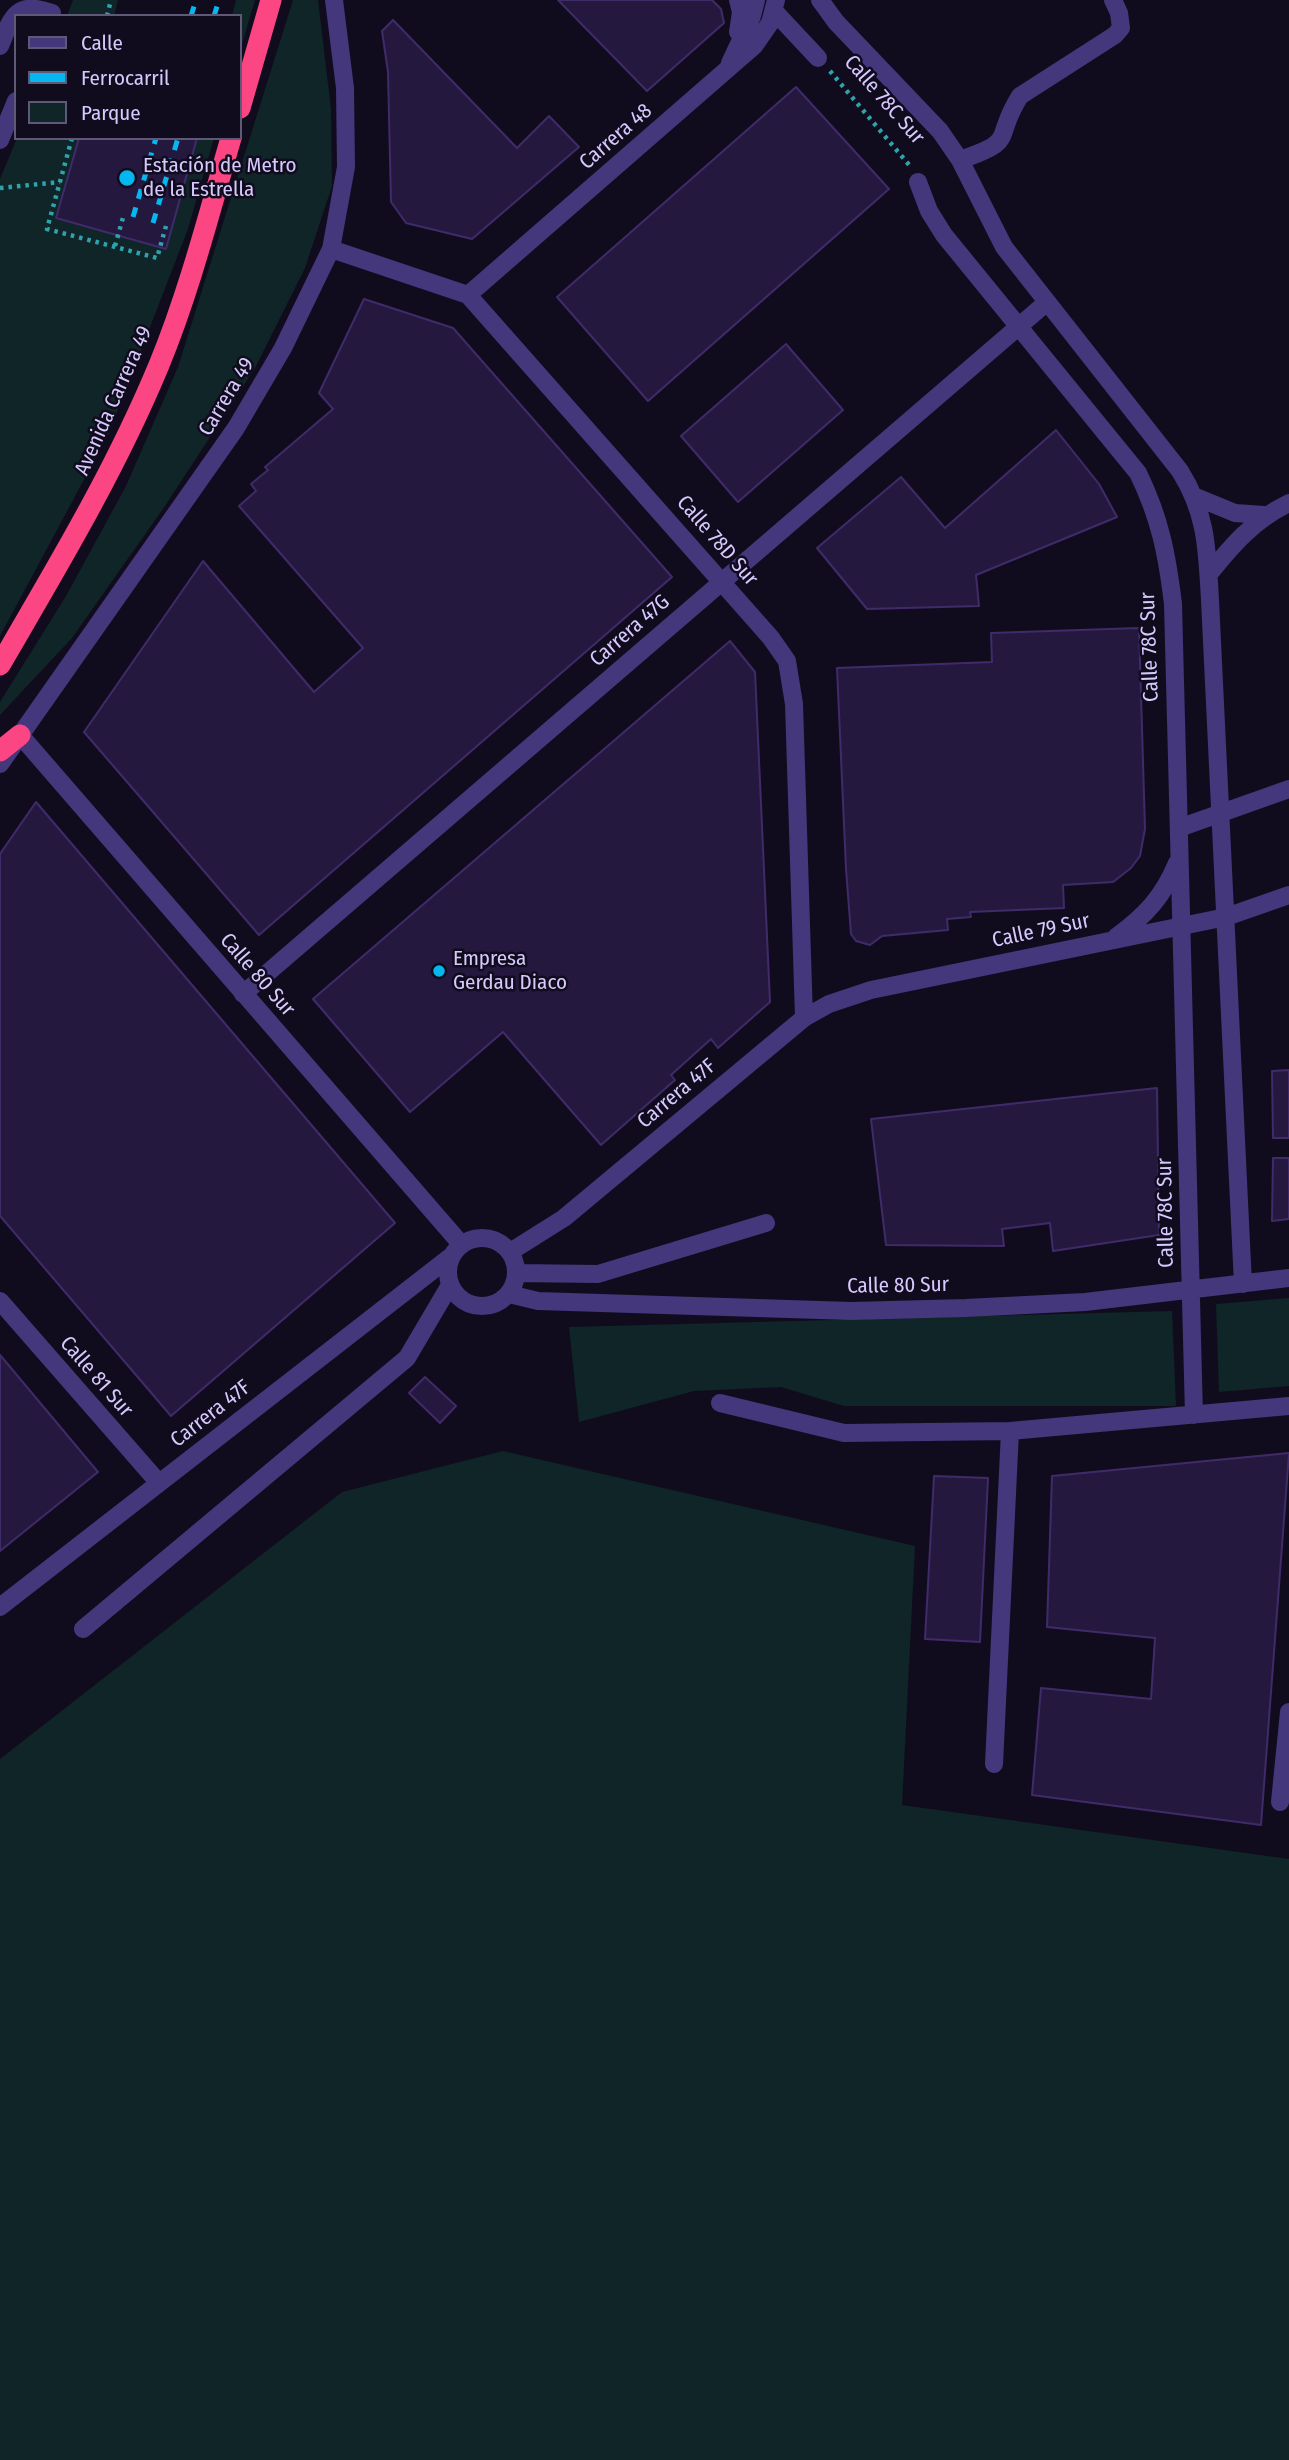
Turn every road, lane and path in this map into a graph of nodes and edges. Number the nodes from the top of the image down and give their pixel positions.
1 (271, 0) edge
2 (334, 0) edge
3 (738, 0) edge
4 (756, 0) edge
5 (1112, 0) edge
6 (821, 1) edge
7 (775, 6) edge
8 (53, 10) edge
9 (17, 14) edge
10 (14, 17) edge
11 (0, 46) edge
12 (818, 58) joint
13 (725, 72) junction
14 (242, 101) edge
15 (14, 106) edge
16 (0, 140) edge
17 (71, 140) edge
18 (230, 140) edge
19 (960, 160) junction
20 (60, 182) junction
21 (918, 183) joint
22 (0, 188) edge
23 (124, 214) dead end
24 (166, 226) dead end
25 (115, 247) junction
26 (331, 249) junction
27 (468, 295) junction
28 (1046, 303) junction
29 (1018, 327) junction
30 (1196, 497) junction
31 (1289, 503) edge
32 (1264, 515) junction
33 (1209, 574) junction
34 (723, 581) junction
35 (0, 665) edge
36 (20, 735) junction
37 (0, 751) edge
38 (0, 764) edge
39 (1289, 789) edge
40 (1221, 813) junction
41 (1179, 828) junction
42 (1179, 857) junction
43 (1289, 895) edge
44 (1226, 917) junction
45 (1181, 927) junction
46 (1113, 940) junction
47 (243, 994) junction
48 (804, 1018) junction
49 (766, 1223) dead end
50 (456, 1250) junction
51 (510, 1252) junction
52 (516, 1273) junction
53 (1289, 1278) edge
54 (1244, 1284) junction
55 (450, 1285) junction
56 (1190, 1290) junction
57 (509, 1293) junction
58 (0, 1301) edge
59 (720, 1403) dead end
60 (1289, 1406) edge
61 (1194, 1415) junction
62 (1010, 1431) junction
63 (159, 1483) junction
64 (0, 1607) edge
65 (83, 1629) dead end
66 (1289, 1712) edge
67 (994, 1764) dead end
68 (1280, 1802) dead end

1 - 14 highway
2 - 26 street, Carrera 49
3 - 13 street
4 - 13 street
5 - 19 street
6 - 19 street, Calle 78C Sur
7 - 12 street, Calle 78C Sur
7 - 13 street, Carrera 48
8 - 9 street
10 - 11 street
12 - 21 path, Calle 78C Sur
13 - 27 street, Carrera 48
15 - 16 street
17 - 20 path
18 - 35 highway, Avenida Carrera 49
19 - 28 street, Calle 78C Sur
20 - 22 path
20 - 25 path
21 - 29 street, Calle 78C Sur
23 - 25 path
24 - 25 path
26 - 27 street, Calle 78D Sur
26 - 36 street, Carrera 49
27 - 34 street, Calle 78D Sur
28 - 29 street, Carrera 47G
28 - 30 street, Calle 78C Sur
29 - 34 street, Carrera 47G
29 - 41 street, Calle 78C Sur
30 - 32 street
30 - 33 street, Calle 78C Sur
31 - 32 street
32 - 33 street
33 - 40 street, Calle 78C Sur
34 - 47 street, Carrera 47G
34 - 48 street, Calle 78D Sur
36 - 37 highway
36 - 38 street, Carrera 49
36 - 47 street, Calle 80 Sur
39 - 40 street
40 - 41 street
40 - 44 street, Calle 78C Sur
41 - 42 street, Calle 78C Sur
42 - 45 street, Calle 78C Sur
42 - 46 street
43 - 44 street, Calle 79 Sur
44 - 45 street, Calle 79 Sur
44 - 54 street, Calle 78C Sur
45 - 46 street, Calle 79 Sur
45 - 56 street, Calle 78C Sur
46 - 48 street, Calle 79 Sur
47 - 50 street, Calle 80 Sur
48 - 51 street, Carrera 47F
49 - 52 street
50 - 51 street
50 - 55 street
50 - 63 street, Carrera 47F
51 - 52 street
52 - 57 street
53 - 54 street, Calle 80 Sur
54 - 56 street, Calle 80 Sur
55 - 57 street
55 - 65 street
56 - 57 street, Calle 80 Sur
56 - 61 street, Calle 78C Sur
58 - 63 street, Calle 81 Sur
59 - 62 street
60 - 61 street
61 - 62 street
62 - 67 street
63 - 64 street, Carrera 47F
66 - 68 street

